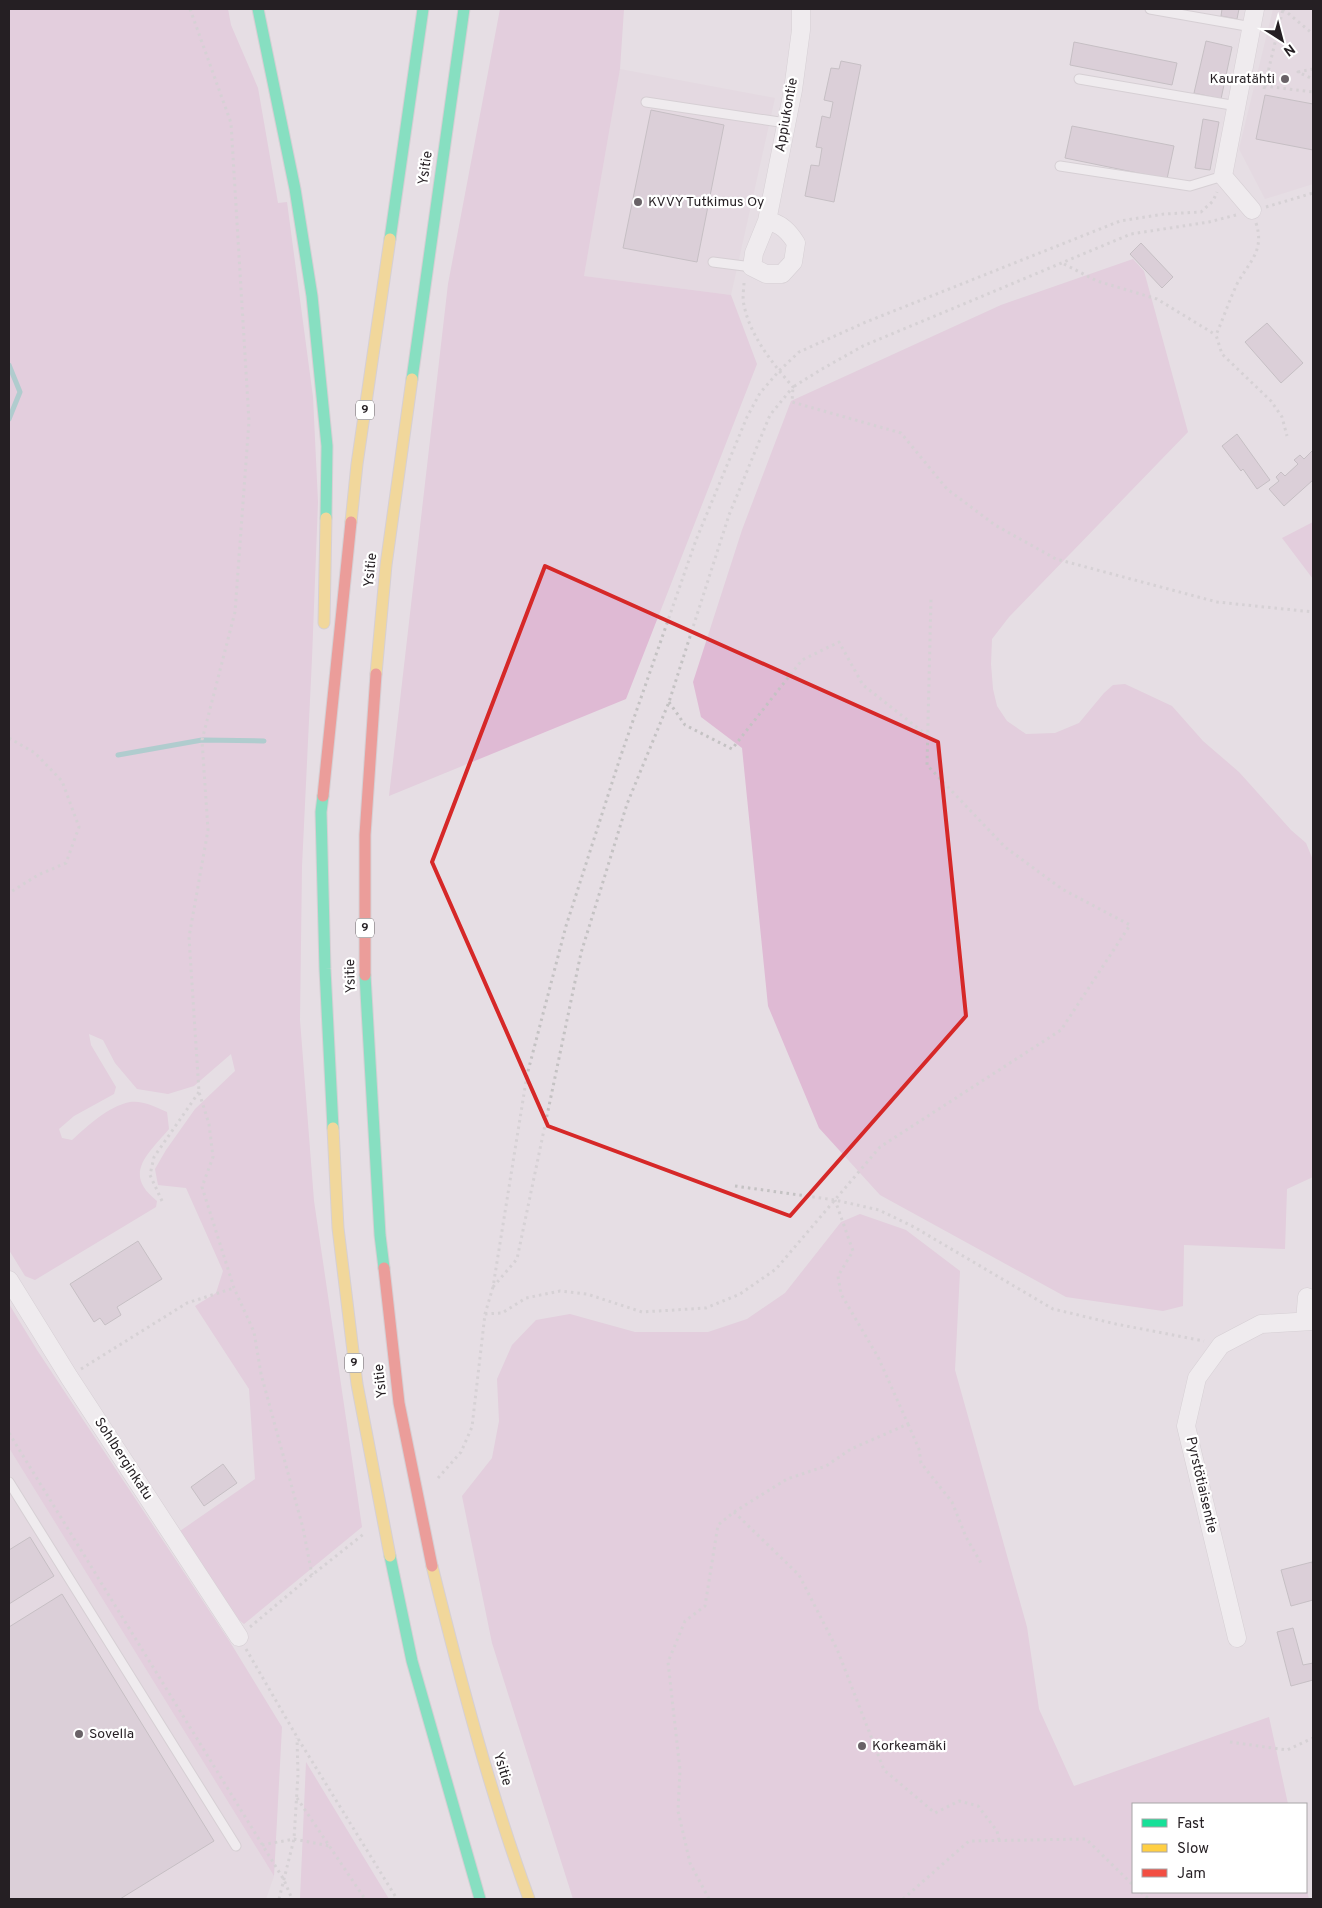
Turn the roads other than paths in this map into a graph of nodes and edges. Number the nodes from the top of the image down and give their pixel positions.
1 (258, 9) edge
2 (423, 9) edge
3 (801, 9) edge
4 (1150, 9) edge
5 (1255, 9) edge
6 (464, 13) edge
7 (1252, 27) junction
8 (1080, 79) dead end
9 (646, 102) dead end
10 (1237, 106) junction
11 (786, 123) junction
12 (1060, 166) dead end
13 (1224, 176) junction
14 (1252, 210) road end
15 (767, 221) junction
16 (712, 262) dead end
17 (748, 274) junction
18 (324, 630) dead end
19 (323, 678) dead end
20 (321, 812) junction
21 (9, 1280) edge
22 (1306, 1297) dead end
23 (1309, 1321) edge
24 (9, 1482) edge
25 (239, 1637) road end
26 (1237, 1638) dead end
27 (236, 1846) dead end
28 (480, 1899) edge
29 (529, 1899) edge

1 - 18 highway
2 - 20 highway, Ysitie / 9
3 - 11 street, Appiukontie
4 - 7 lane
5 - 7 street
6 - 29 highway, Ysitie / 9
7 - 10 street
8 - 10 lane
9 - 11 lane
10 - 13 street
11 - 15 street, Appiukontie
12 - 13 lane
13 - 14 street
15 - 17 street, Appiukontie
15 - 17 street
16 - 17 lane
19 - 20 highway
20 - 28 highway, Ysitie / 9
21 - 25 street, Sohlberginkatu
22 - 23 street
23 - 26 street, Pyrstötiaisentie
24 - 27 lane

